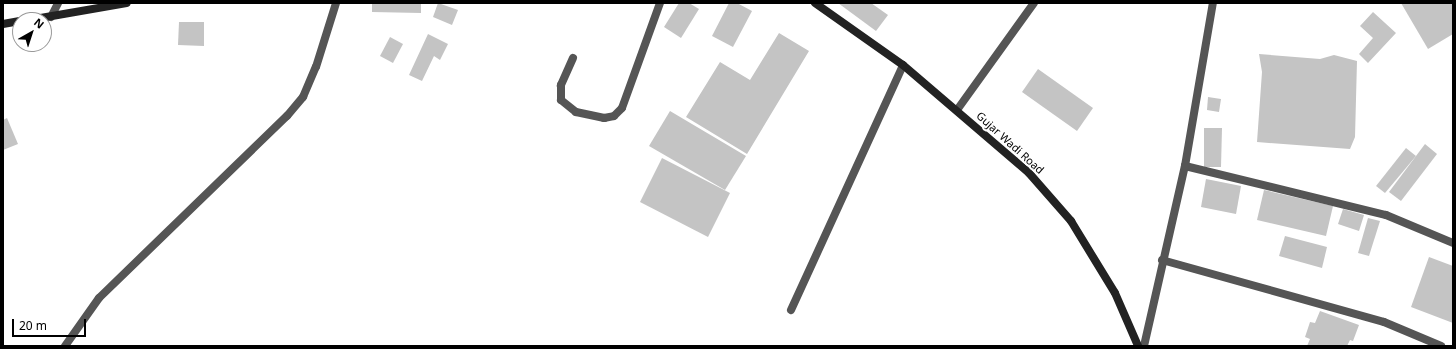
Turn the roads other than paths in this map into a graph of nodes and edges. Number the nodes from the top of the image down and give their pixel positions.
1 (58, 3) edge
2 (127, 3) edge
3 (336, 3) edge
4 (660, 3) edge
5 (815, 3) edge
6 (1034, 3) edge
7 (1213, 3) edge
8 (52, 15) edge
9 (52, 17) edge
10 (573, 58) dead end
11 (903, 65) junction
12 (957, 110) junction
13 (1185, 166) junction
14 (1453, 243) edge
15 (1162, 260) junction
16 (791, 310) dead end
17 (65, 346) edge
18 (1138, 346) edge
19 (1144, 346) edge
20 (1441, 346) edge

1 - 8 street
2 - 9 street
3 - 17 street
4 - 10 street
5 - 11 street, Gujar Wadi Road
6 - 12 street
7 - 13 street
11 - 12 street, Gujar Wadi Road
11 - 16 street
12 - 18 street, Gujar Wadi Road
13 - 14 street
13 - 15 street
15 - 19 street
15 - 20 street

